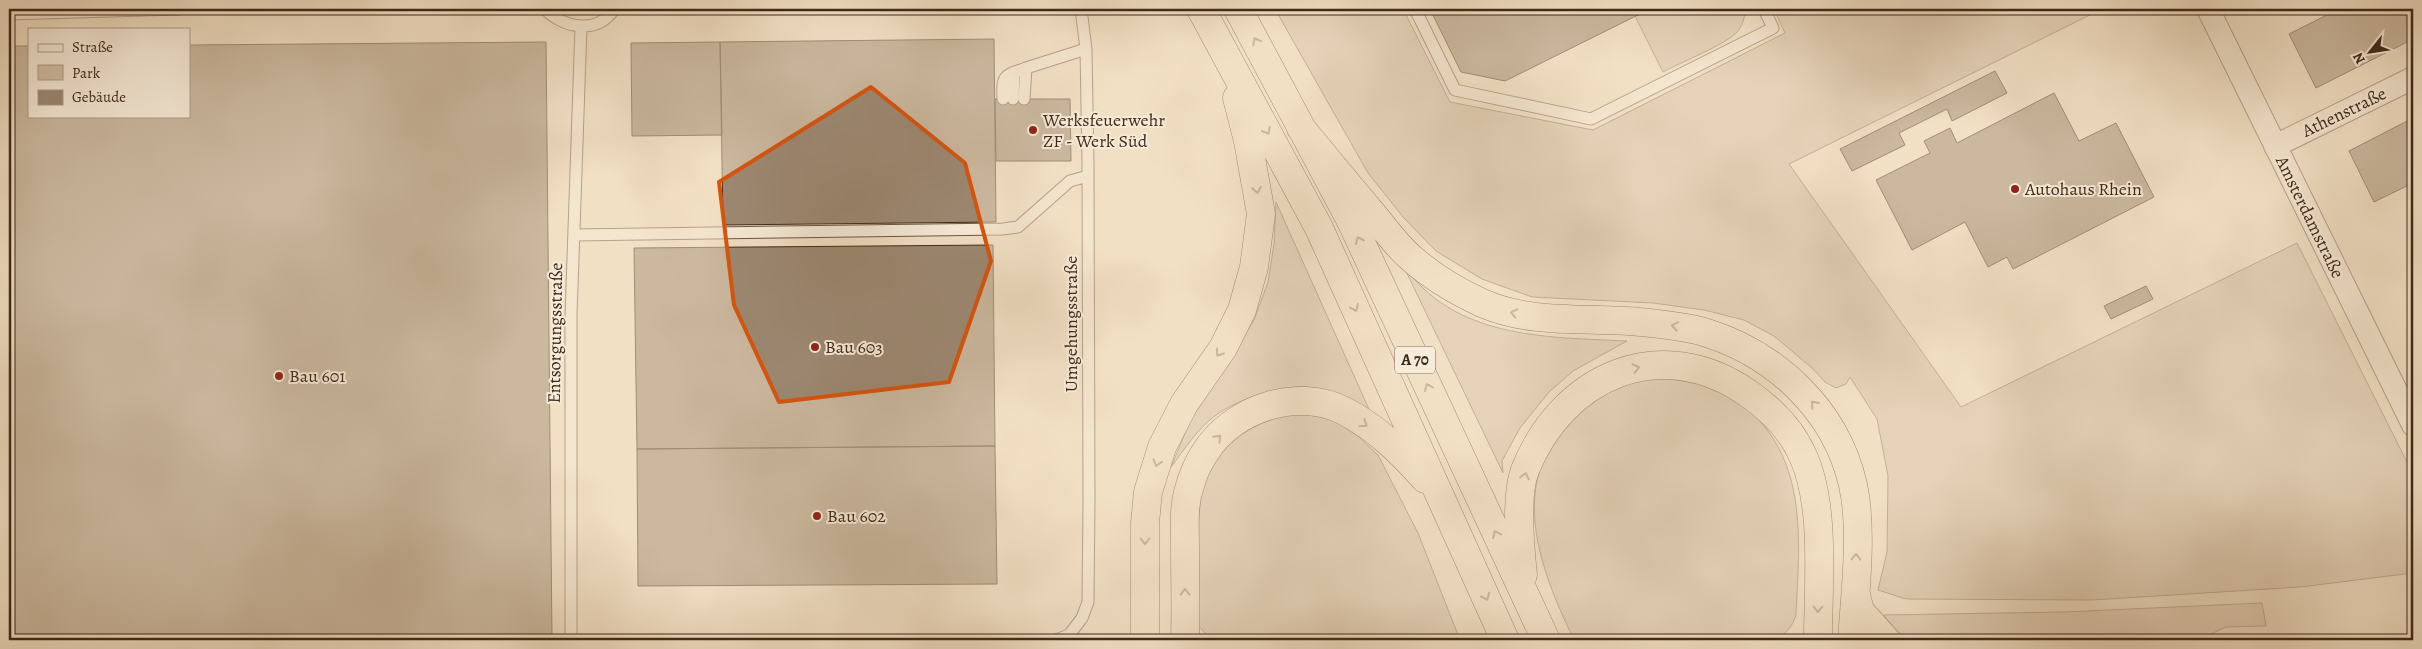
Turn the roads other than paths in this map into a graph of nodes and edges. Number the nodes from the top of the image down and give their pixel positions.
1 (178, 9) edge
2 (545, 9) edge
3 (614, 9) edge
4 (1080, 9) edge
5 (1201, 9) edge
6 (1238, 9) edge
7 (1415, 9) edge
8 (1764, 9) edge
9 (2208, 9) edge
10 (9, 14) edge
11 (581, 27) junction
12 (1086, 49) junction
13 (1227, 57) junction
14 (1026, 68) junction
15 (2413, 78) edge
16 (1302, 128) junction
17 (2275, 146) junction
18 (1088, 176) junction
19 (574, 235) junction
20 (2413, 425) edge
21 (1442, 498) junction
22 (1855, 592) junction
23 (1525, 594) junction
24 (1191, 633) edge
25 (571, 640) edge
26 (1056, 640) edge
27 (1145, 640) edge
28 (1505, 640) edge
29 (1546, 640) edge
30 (1818, 640) edge
31 (1852, 640) edge
32 (1886, 640) edge

1 - 10 lane
2 - 11 lane
3 - 11 lane
4 - 12 lane, Umgehungsstraße
5 - 13 highway, A 70
16 -> 6 highway, A 70
7 - 8 lane
9 - 17 street, Amsterdamstraße
11 - 19 lane, Entsorgungsstraße
12 - 14 lane
12 - 18 lane, Umgehungsstraße
13 -> 21 highway, A 70
13 -> 27 highway
14 - 14 lane
15 - 17 street, Athenstraße
22 -> 16 highway
23 -> 16 highway, A 70
17 - 20 street, Amsterdamstraße
18 - 19 lane
18 - 26 lane, Umgehungsstraße
19 - 25 lane, Entsorgungsstraße
24 -> 21 highway
21 -> 28 highway, A 70
22 - 31 highway
22 - 32 highway
23 - 29 highway, A 70
23 -> 30 highway

